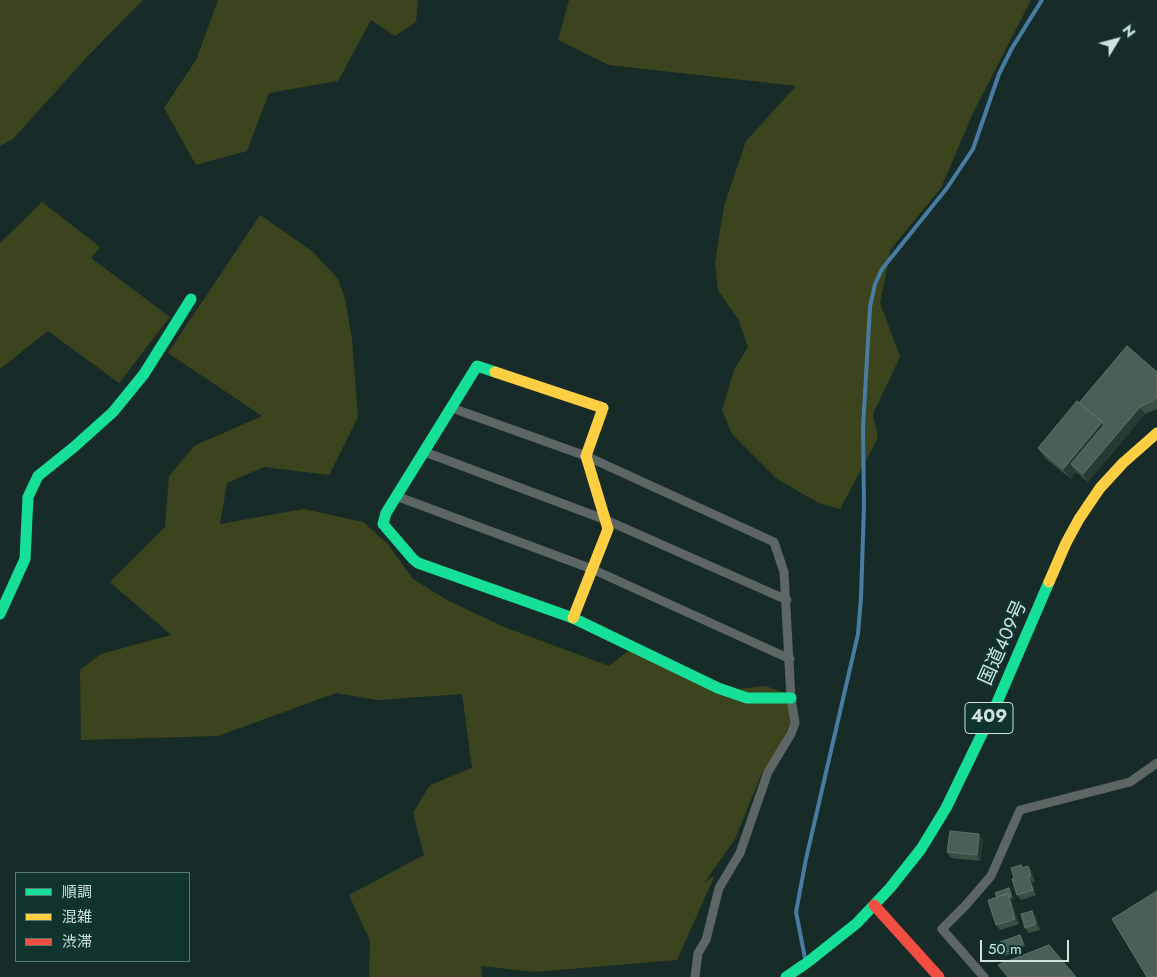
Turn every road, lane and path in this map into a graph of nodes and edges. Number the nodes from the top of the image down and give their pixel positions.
1 (191, 299) dead end
2 (452, 408) junction
3 (1157, 433) edge
4 (425, 452) junction
5 (586, 456) junction
6 (396, 496) junction
7 (606, 520) junction
8 (592, 569) junction
9 (787, 600) junction
10 (0, 614) edge
11 (573, 618) junction
12 (790, 658) junction
13 (791, 698) junction
14 (1157, 763) edge
15 (874, 905) junction
16 (695, 977) edge
17 (786, 977) edge
18 (939, 977) edge
19 (984, 977) edge

1 - 10 main road
2 - 4 main road
2 - 5 street
2 - 5 main road
3 - 15 main road, 国道409号 / 409
4 - 6 main road
4 - 7 street
5 - 7 main road
5 - 9 street
6 - 8 street
6 - 11 main road
7 - 8 main road
7 - 9 street
8 - 11 main road
8 - 12 street
9 - 12 street
11 - 13 main road
12 - 13 street
13 - 16 street
14 - 19 street
15 - 17 main road, 国道409号 / 409
15 - 18 main road

